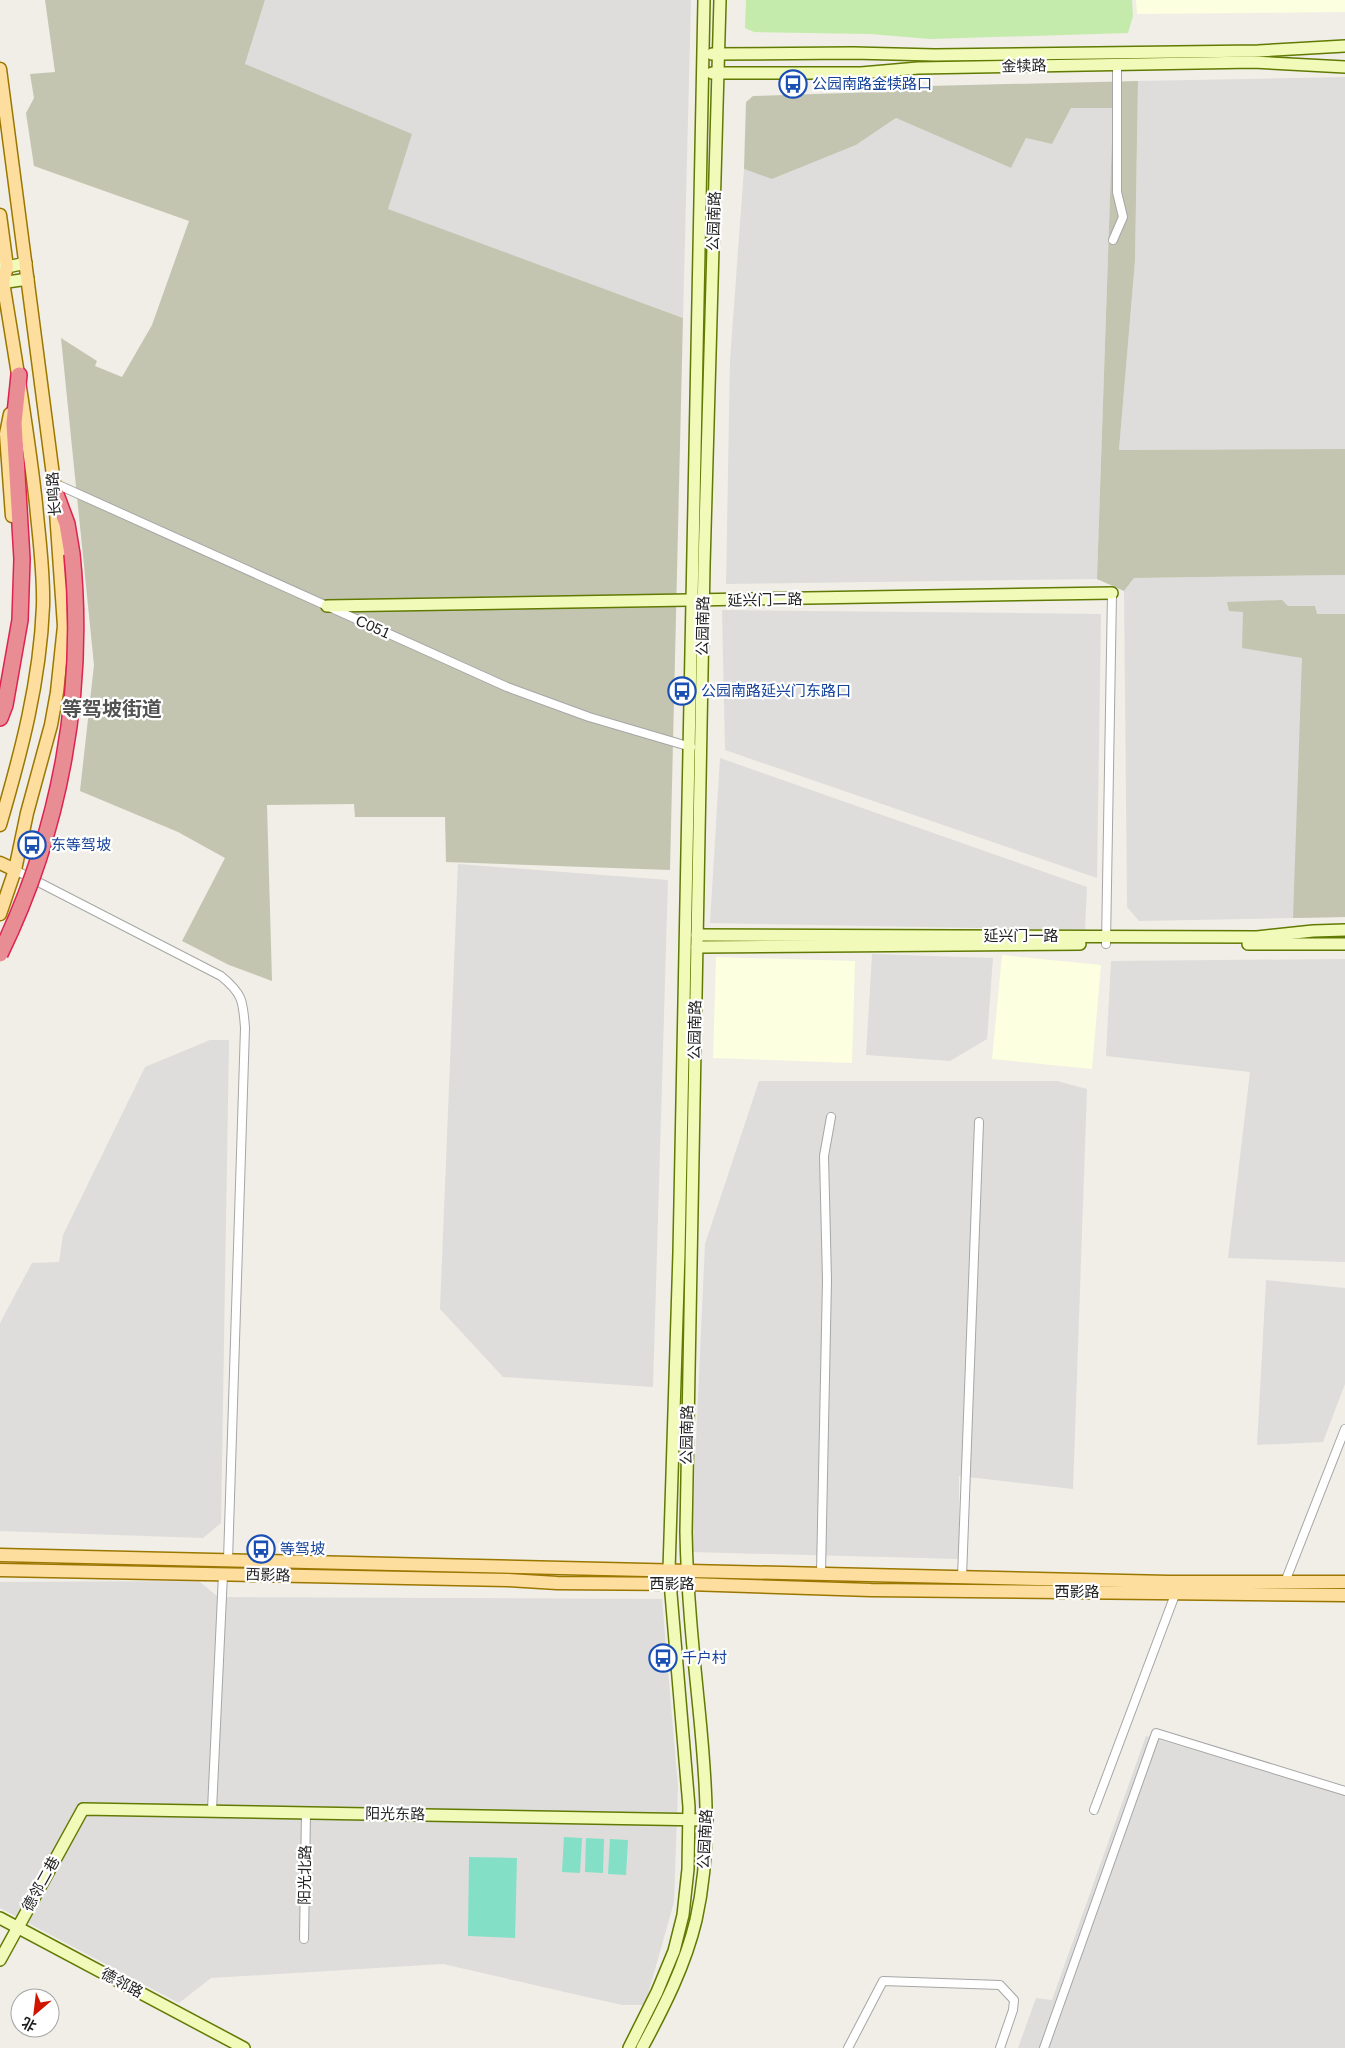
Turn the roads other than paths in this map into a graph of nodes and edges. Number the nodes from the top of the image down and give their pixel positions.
1 (704, 0) edge
2 (720, 0) edge
3 (1345, 46) edge
4 (704, 54) junction
5 (719, 54) junction
6 (1117, 64) junction
7 (1345, 67) edge
8 (0, 69) edge
9 (703, 73) junction
10 (719, 74) junction
11 (0, 215) edge
12 (1112, 240) dead end
13 (26, 264) junction
14 (3, 265) edge
15 (28, 280) junction
16 (1, 283) edge
17 (18, 375) junction
18 (54, 486) junction
19 (1112, 593) joint
20 (703, 601) junction
21 (691, 602) junction
22 (327, 606) junction
23 (0, 700) edge
24 (0, 718) edge
25 (695, 748) junction
26 (3, 805) edge
27 (27, 812) junction
28 (0, 825) edge
29 (0, 863) edge
30 (15, 870) junction
31 (0, 914) edge
32 (1345, 930) edge
33 (1106, 940) junction
34 (697, 941) junction
35 (1345, 944) edge
36 (0, 954) edge
37 (831, 1117) dead end
38 (979, 1122) dead end
39 (1345, 1429) edge
40 (0, 1555) edge
41 (228, 1560) junction
42 (0, 1570) edge
43 (668, 1570) junction
44 (687, 1570) junction
45 (821, 1573) junction
46 (223, 1574) junction
47 (962, 1577) junction
48 (1285, 1582) junction
49 (1345, 1582) edge
50 (669, 1584) junction
51 (688, 1584) junction
52 (1176, 1592) junction
53 (1345, 1595) edge
54 (1345, 1791) edge
55 (83, 1808) joint
56 (212, 1810) junction
57 (1094, 1810) dead end
58 (306, 1812) junction
59 (689, 1820) junction
60 (707, 1820) junction
61 (0, 1918) edge
62 (18, 1928) junction
63 (304, 1938) dead end
64 (0, 1960) edge
65 (244, 2048) edge
66 (629, 2048) edge
67 (642, 2048) edge
68 (848, 2048) edge
69 (1000, 2048) edge
70 (1044, 2048) edge

1 - 4 main road, 公园南路
2 - 5 main road, 公园南路
3 - 5 main road, 金犊路
4 - 5 main road, 金犊路
4 - 9 main road, 公园南路
5 - 10 main road, 公园南路
6 - 7 main road, 金犊路
6 - 10 main road, 金犊路
6 - 12 street
8 - 13 main road, 长鸣路
9 - 10 main road, 金犊路
9 - 21 main road, 公园南路
10 - 20 main road, 公园南路
11 - 14 main road, 长鸣路
13 - 14 main road
13 - 15 main road, 长鸣路
14 - 16 main road, 长鸣路
15 - 16 main road
15 - 18 main road, 长鸣路
16 - 17 main road, 长鸣路
17 - 23 main road
17 - 24 highway
17 - 26 main road, 长鸣路
18 - 22 street, C051
18 - 27 main road, 长鸣路
18 - 36 highway, bridge
19 - 20 main road, 延兴门二路
19 - 33 street
20 - 21 main road, 延兴门二路
20 - 25 main road, 公园南路
21 - 22 main road, 延兴门二路
21 - 25 main road, 公园南路
22 - 25 street, C051
25 - 34 main road, 公园南路
25 - 43 main road, 公园南路
26 - 27 main road
26 - 28 main road, 长鸣路
27 - 30 main road, 长鸣路
29 - 30 main road
30 - 31 main road, 长鸣路
30 - 41 street
32 - 33 main road, 延兴门一路
33 - 34 main road, 延兴门一路
33 - 35 main road, 延兴门一路
34 - 44 main road, 公园南路
37 - 45 street
38 - 47 street
39 - 48 street
40 - 41 main road, 西影路
41 - 43 main road, 西影路
42 - 46 main road, 西影路
43 - 44 main road, 西影路
43 - 50 main road, 公园南路
44 - 45 main road, 西影路
44 - 51 main road, 公园南路
45 - 47 main road, 西影路
46 - 50 main road, 西影路
46 - 56 street
47 - 48 main road, 西影路
48 - 49 main road, 西影路
50 - 51 main road, 西影路
50 - 59 main road, 公园南路
51 - 52 main road, 西影路
51 - 60 main road, 公园南路
52 - 53 main road, 西影路
52 - 57 street
54 - 70 street
55 - 56 main road, 阳光东路
55 - 62 main road, 德邻二巷
56 - 58 main road, 阳光东路
58 - 59 main road, 阳光东路
58 - 63 street, 阳光北路
59 - 60 main road, 阳光东路
59 - 66 main road, 公园南路
60 - 67 main road, 公园南路
61 - 62 main road, 德邻路
62 - 64 main road, 德邻二巷
62 - 65 main road, 德邻路
68 - 69 street

